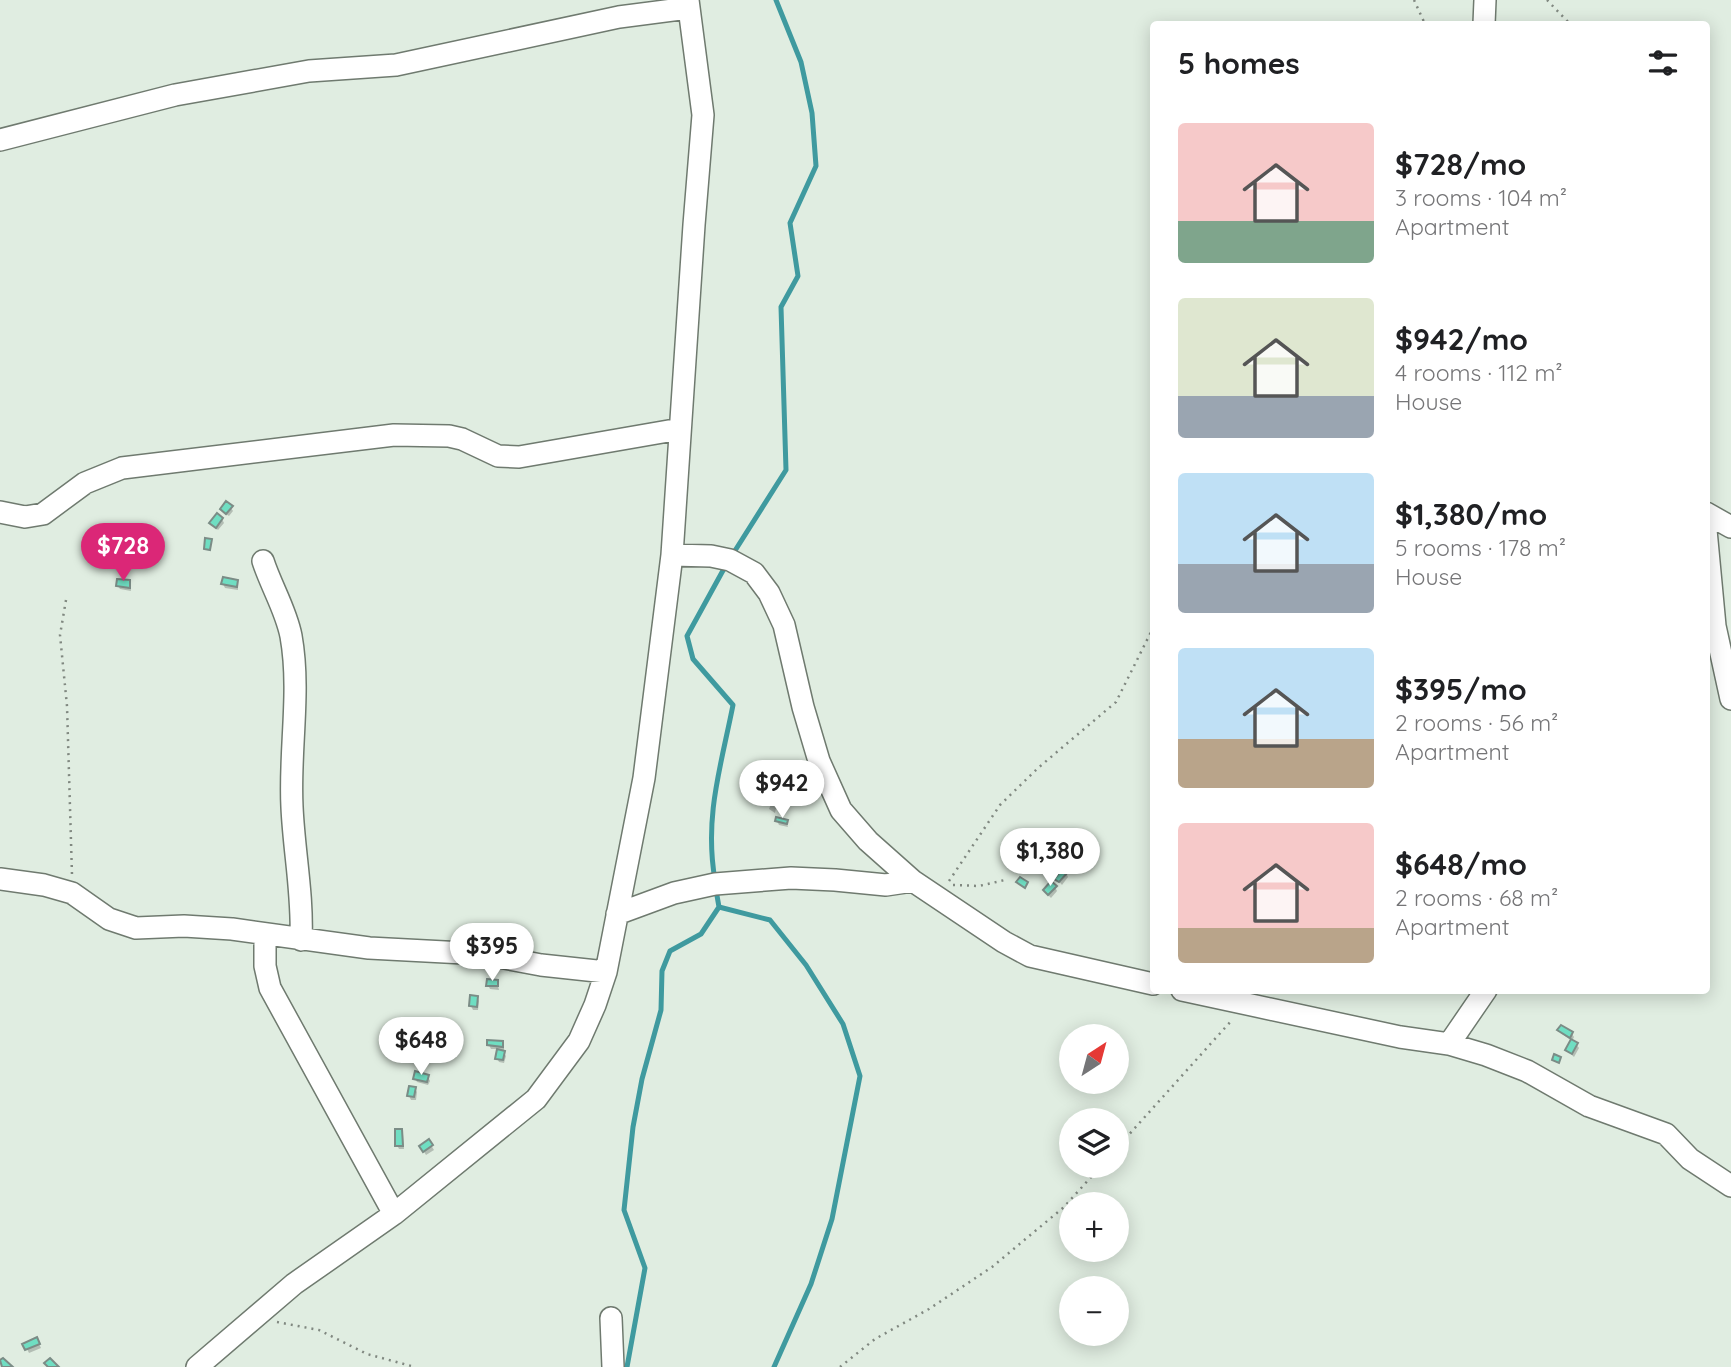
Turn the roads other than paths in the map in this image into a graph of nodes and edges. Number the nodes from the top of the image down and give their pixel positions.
1 (1485, 0) edge
2 (688, 4) edge
3 (1484, 21) edge
4 (0, 140) edge
5 (680, 429) junction
6 (0, 512) edge
7 (1710, 515) edge
8 (1731, 527) edge
9 (672, 555) junction
10 (263, 561) dead end
11 (1710, 612) edge
12 (1711, 632) edge
13 (1731, 699) edge
14 (0, 879) edge
15 (913, 881) junction
16 (617, 914) junction
17 (265, 934) junction
18 (301, 940) junction
19 (606, 972) junction
20 (1150, 983) edge
21 (1199, 994) edge
22 (1483, 994) edge
23 (1449, 1044) junction
24 (1731, 1186) edge
25 (394, 1214) junction
26 (611, 1318) dead end
27 (197, 1367) edge
28 (613, 1367) edge

1 - 3 street
2 - 4 street
2 - 5 street
5 - 6 street
5 - 9 street
7 - 8 street
9 - 15 street
9 - 16 street
10 - 18 street
11 - 12 street
12 - 13 street
14 - 17 street
15 - 16 street
15 - 20 street
16 - 19 street
17 - 18 street
17 - 25 street
18 - 19 street
19 - 25 street
21 - 23 street
22 - 23 street
23 - 24 street
25 - 27 street
26 - 28 street

